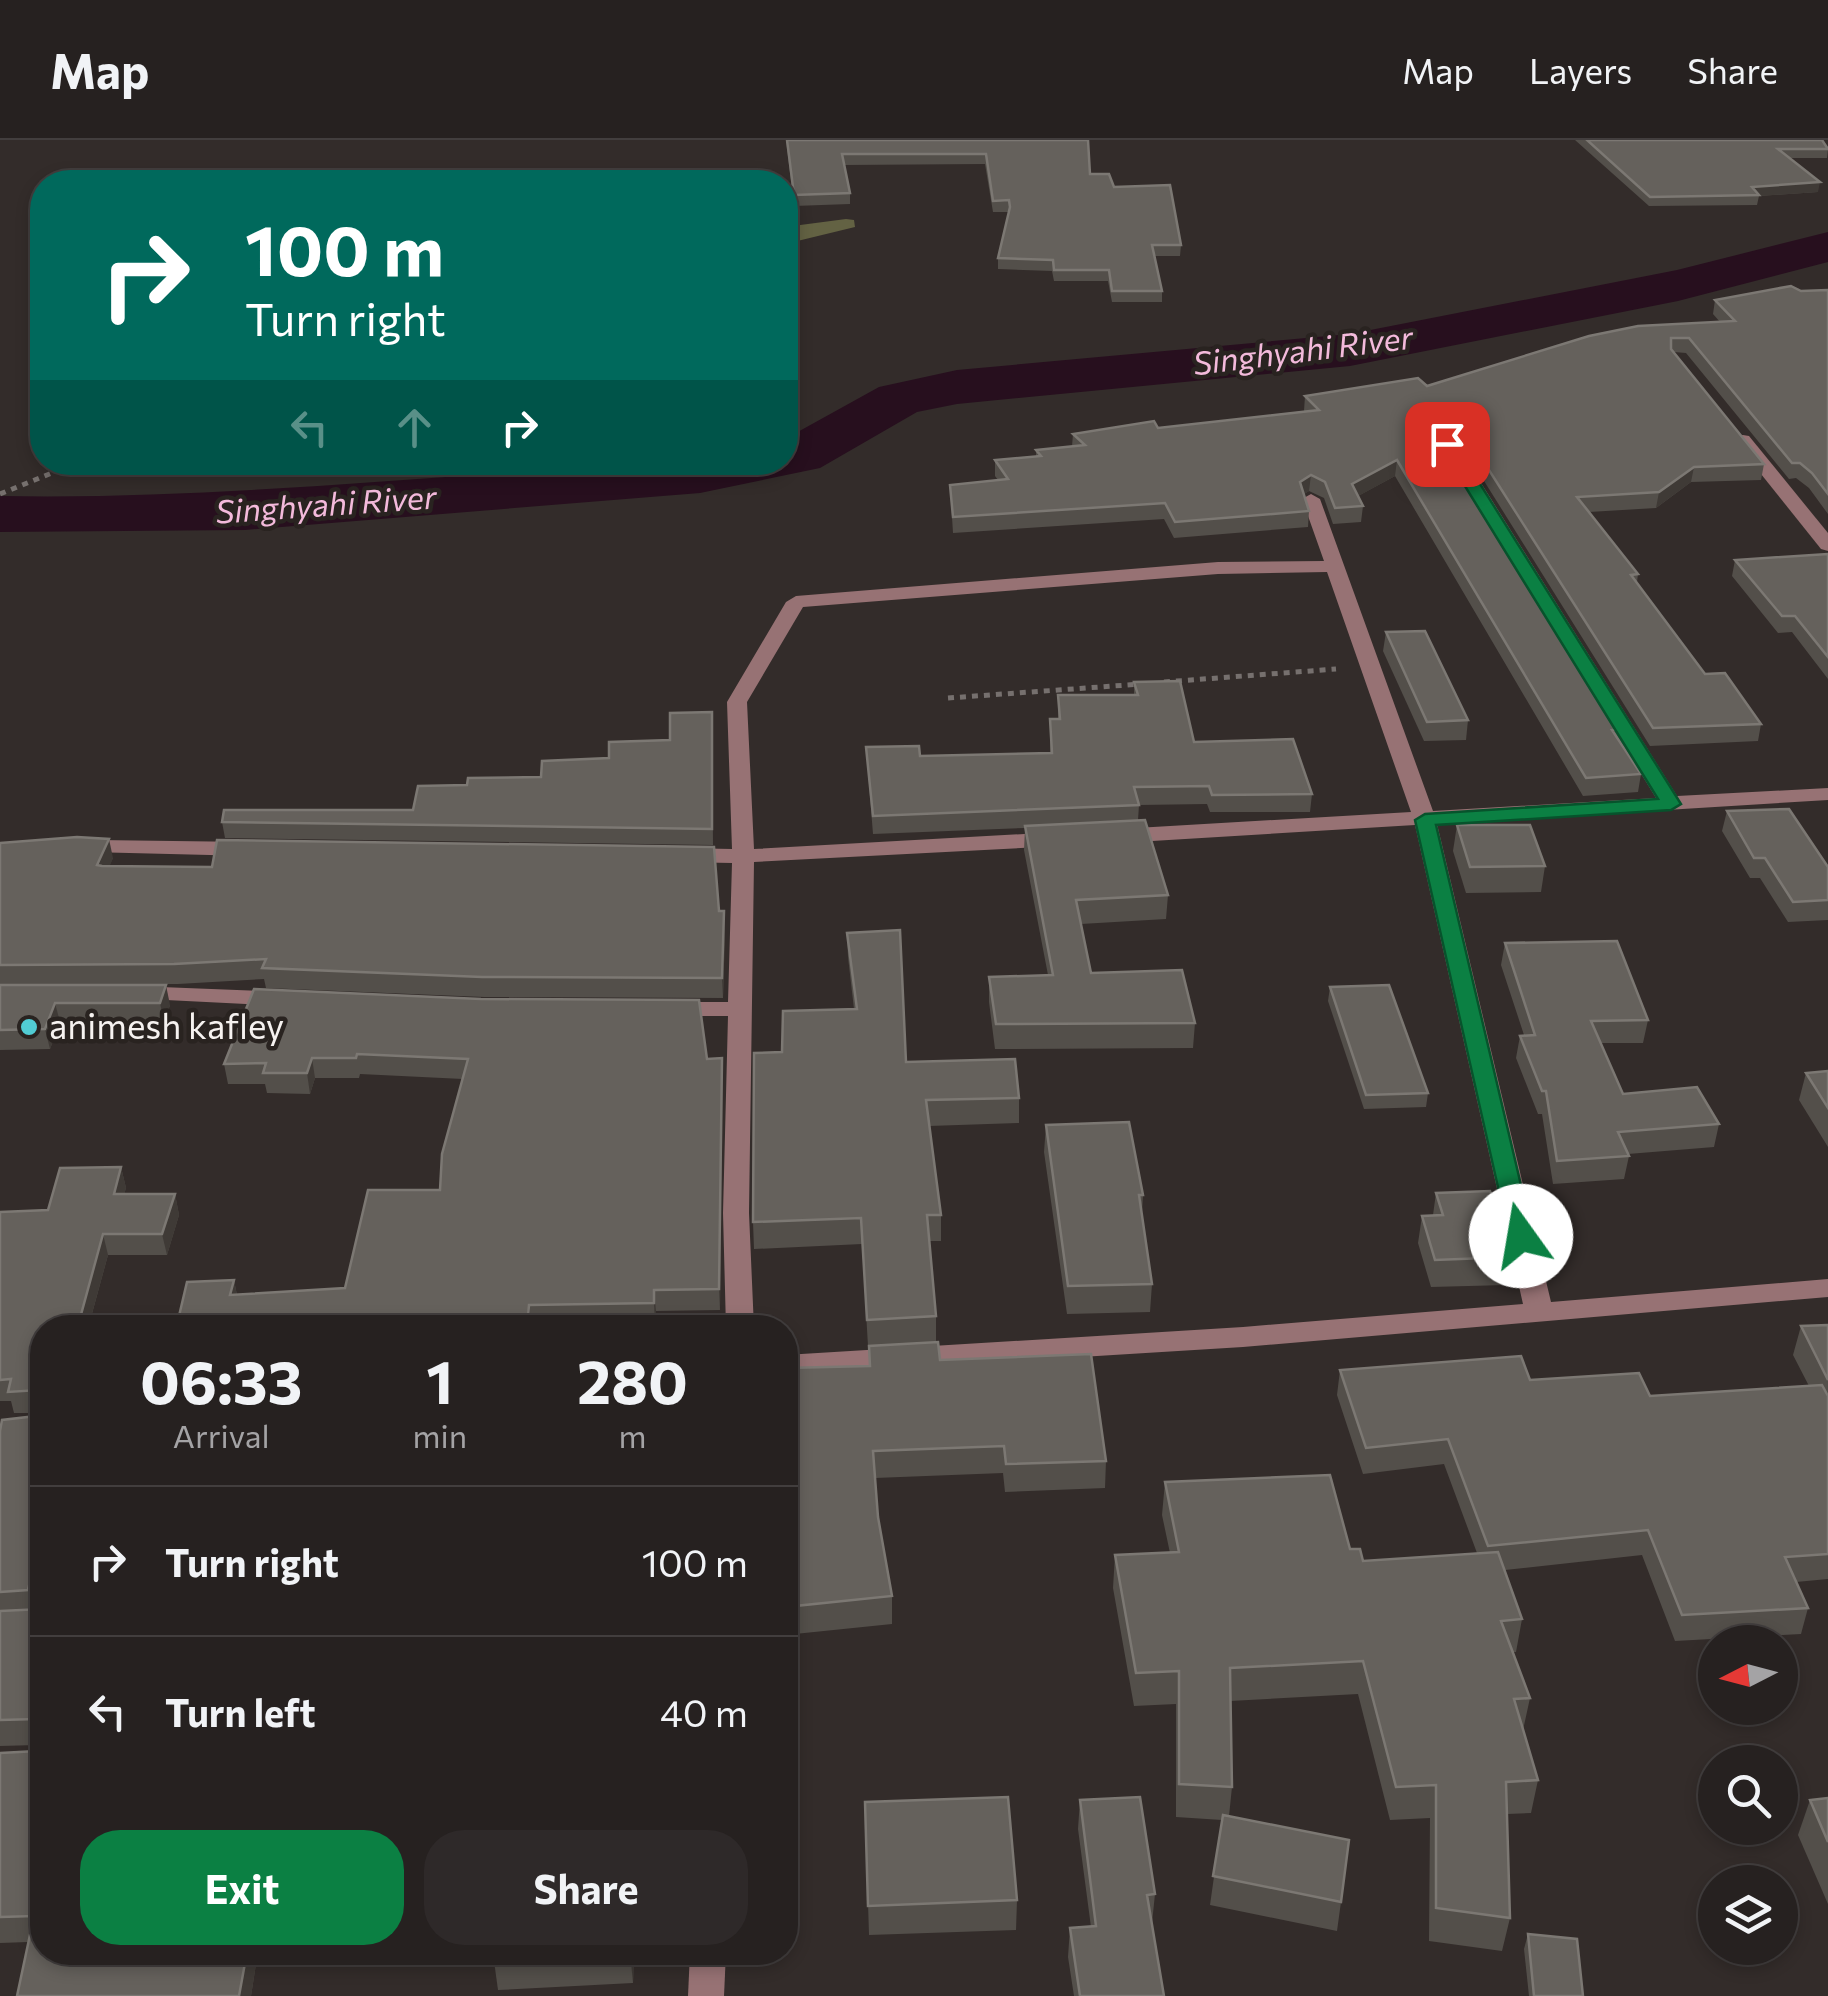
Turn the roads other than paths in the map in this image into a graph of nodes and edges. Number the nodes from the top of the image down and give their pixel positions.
1 (1735, 430) edge
2 (1447, 444) edge
3 (1311, 499) dead end
4 (1828, 545) edge
5 (1336, 566) junction
6 (1828, 794) edge
7 (1671, 804) junction
8 (1425, 820) junction
9 (97, 847) edge
10 (273, 850) edge
11 (664, 855) edge
12 (743, 856) junction
13 (104, 993) edge
14 (301, 1000) edge
15 (642, 1008) edge
16 (740, 1009) junction
17 (1828, 1288) edge
18 (1538, 1312) junction
19 (740, 1315) edge
20 (798, 1364) edge
21 (707, 1965) edge
22 (706, 1996) edge

1 - 4 street
2 - 7 street
3 - 5 street
5 - 8 street
5 - 12 street
6 - 7 street
7 - 8 street
8 - 12 street
8 - 18 street
9 - 10 street
11 - 12 street
12 - 16 street
13 - 14 street
15 - 16 street
16 - 19 street
17 - 18 street
18 - 20 street
21 - 22 street

